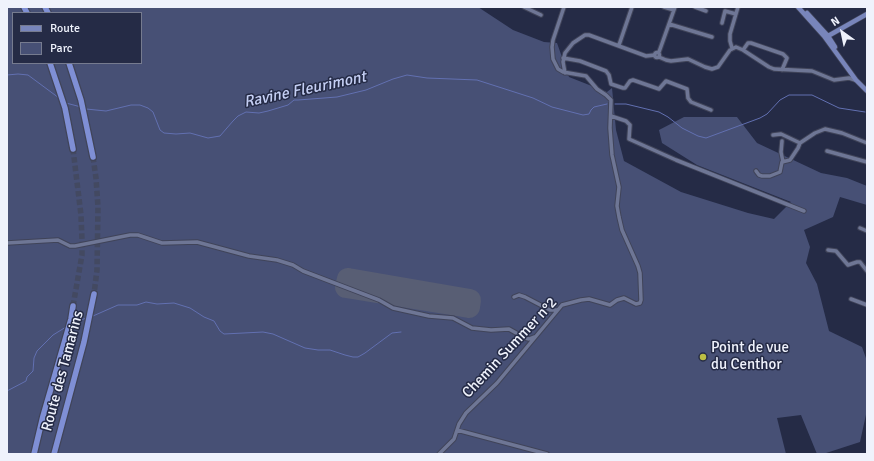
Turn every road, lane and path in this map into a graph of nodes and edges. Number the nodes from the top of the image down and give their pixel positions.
1 (524, 7) edge
2 (557, 7) edge
3 (632, 7) edge
4 (664, 7) edge
5 (695, 7) edge
6 (738, 7) edge
7 (797, 7) edge
8 (563, 8) edge
9 (674, 8) edge
10 (706, 11) dead end
11 (736, 14) junction
12 (867, 14) edge
13 (541, 15) dead end
14 (722, 23) dead end
15 (669, 24) junction
16 (828, 36) junction
17 (712, 37) dead end
18 (618, 45) junction
19 (732, 48) junction
20 (743, 50) junction
21 (659, 54) junction
22 (563, 58) junction
23 (50, 64) edge
24 (69, 64) edge
25 (846, 66) junction
26 (782, 70) junction
27 (850, 71) junction
28 (565, 73) junction
29 (842, 80) junction
30 (856, 80) junction
31 (867, 91) edge
32 (711, 110) dead end
33 (611, 116) junction
34 (773, 136) dead end
35 (782, 141) dead end
36 (800, 143) junction
37 (867, 143) edge
38 (74, 149) tunnel mouth
39 (827, 151) dead end
40 (93, 157) tunnel mouth
41 (783, 162) junction
42 (867, 162) edge
43 (756, 170) dead end
44 (804, 211) dead end
45 (860, 228) dead end
46 (867, 230) edge
47 (7, 243) edge
48 (828, 250) dead end
49 (867, 271) edge
50 (94, 294) tunnel mouth
51 (514, 297) dead end
52 (851, 299) dead end
53 (867, 305) edge
54 (73, 306) tunnel mouth
55 (557, 310) junction
56 (535, 337) junction
57 (457, 430) junction
58 (34, 454) edge
59 (54, 454) edge
60 (439, 454) edge
61 (547, 454) edge

1 - 13 street
2 - 8 street
3 - 18 street
4 - 9 street
5 - 10 street
6 - 11 street
7 - 16 main road
7 - 25 main road
8 - 28 street
9 - 15 street
11 - 14 street
11 - 19 street
12 - 16 main road
15 - 17 street
15 - 21 street
16 - 25 main road
18 - 21 street
18 - 22 street
19 - 20 street
19 - 21 street
20 - 26 street
20 - 26 street
22 - 28 street
22 - 32 street
23 - 38 highway
24 - 40 highway
25 - 27 main road
26 - 29 street
27 - 29 street
27 - 30 main road
28 - 33 street, Chemin Summer n°2
29 - 30 street
30 - 31 main road
33 - 44 street
33 - 55 street, Chemin Summer n°2
34 - 36 street
35 - 41 street
36 - 37 street
36 - 41 street
39 - 42 street
41 - 43 street
45 - 46 street
47 - 56 street
48 - 49 street
50 - 59 highway, Route des Tamarins
51 - 55 street
52 - 53 street
54 - 58 highway, Route des Tamarins
55 - 56 street, Chemin Summer n°2
56 - 57 street, Chemin Summer n°2
57 - 60 street, Chemin Summer n°2
57 - 61 street

